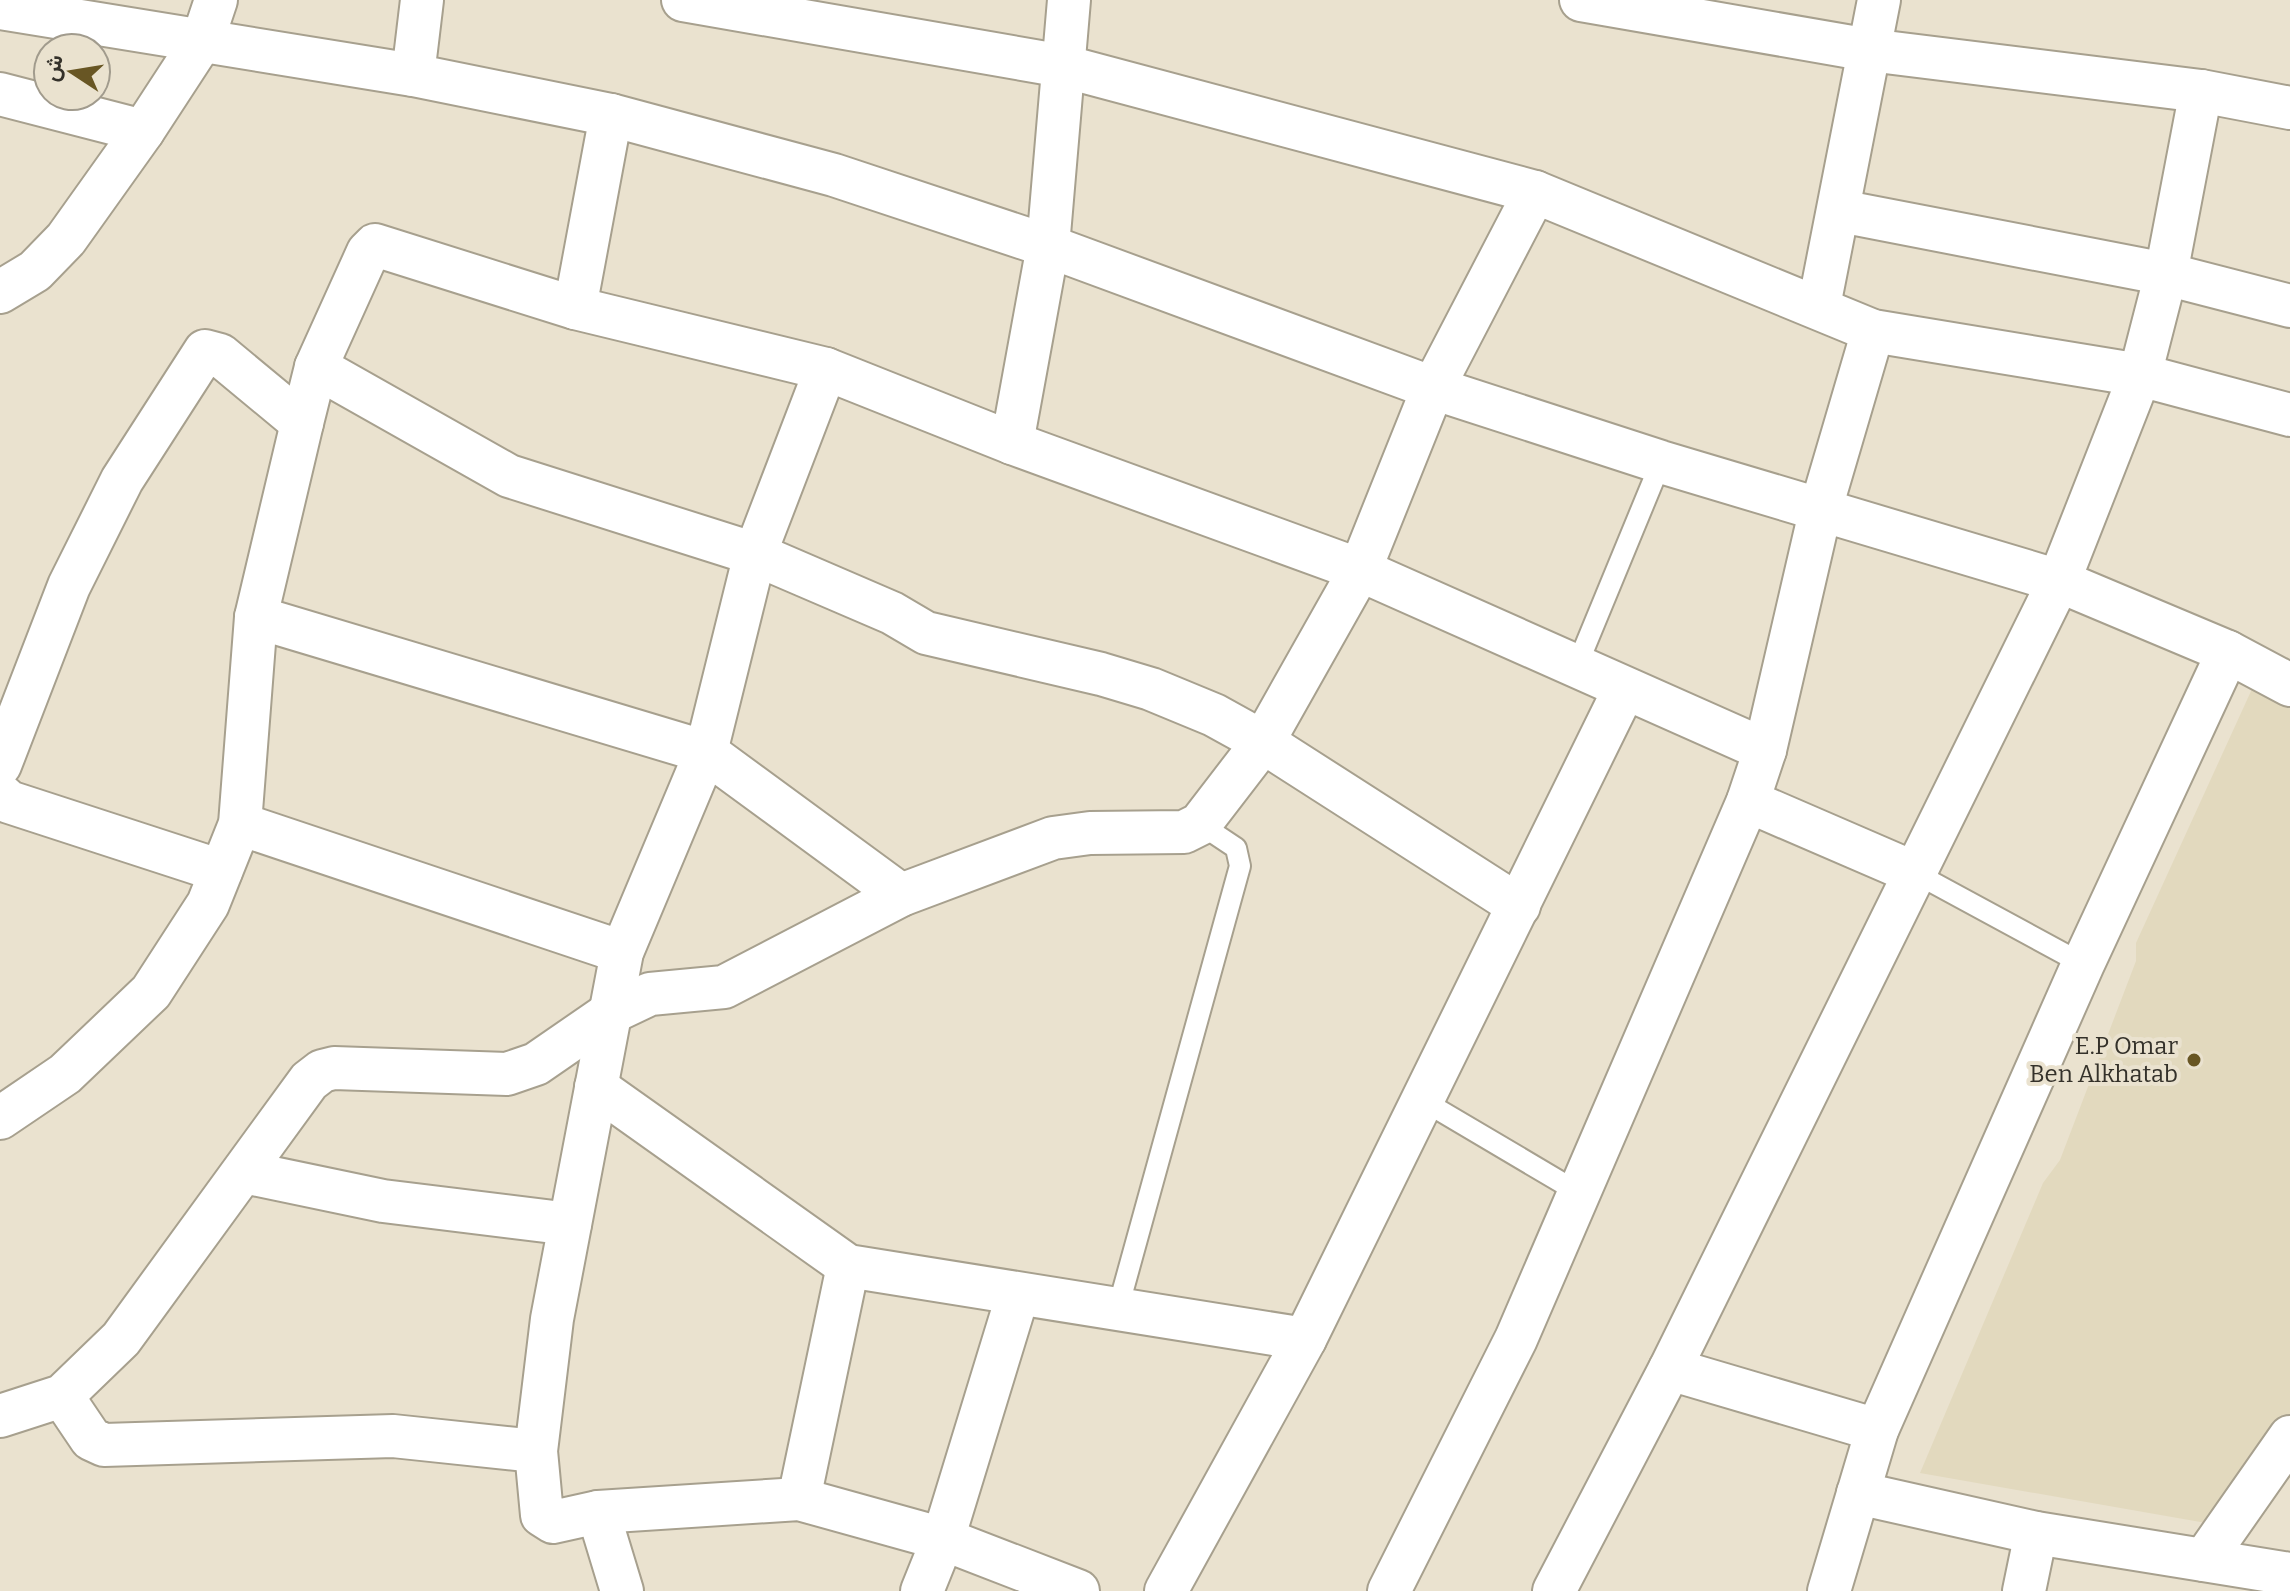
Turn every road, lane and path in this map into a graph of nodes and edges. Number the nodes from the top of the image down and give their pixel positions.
1 (216, 0) edge
2 (422, 0) edge
3 (683, 0) edge
4 (1069, 0) edge
5 (1581, 0) edge
6 (1879, 0) edge
7 (0, 8) edge
8 (203, 39) junction
9 (1869, 50) junction
10 (1063, 66) junction
11 (413, 75) junction
12 (2201, 91) junction
13 (0, 94) edge
14 (2290, 108) edge
15 (611, 115) junction
16 (143, 131) junction
17 (1535, 192) junction
18 (1840, 211) junction
19 (1048, 246) junction
20 (2166, 274) junction
21 (0, 292) edge
22 (1819, 306) junction
23 (2290, 306) edge
24 (575, 308) junction
25 (1873, 331) junction
26 (316, 367) junction
27 (826, 369) junction
28 (2140, 375) junction
29 (1433, 388) junction
30 (2290, 415) edge
31 (302, 423) junction
32 (1012, 443) junction
33 (1661, 462) junction
34 (1821, 508) junction
35 (755, 554) junction
36 (1360, 570) junction
37 (2059, 581) junction
38 (256, 617) junction
39 (2228, 652) junction
40 (1576, 668) junction
41 (2290, 685) edge
42 (1624, 690) junction
43 (1263, 742) junction
44 (1765, 750) junction
45 (706, 752) junction
46 (0, 765) edge
47 (0, 794) edge
48 (1748, 801) junction
49 (240, 824) junction
50 (1200, 824) junction
51 (221, 871) junction
52 (1917, 874) junction
53 (901, 895) junction
54 (1519, 906) junction
55 (622, 952) junction
56 (2083, 964) junction
57 (610, 1013) junction
58 (596, 1087) junction
59 (1422, 1100) junction
60 (0, 1118) edge
61 (244, 1172) junction
62 (1581, 1194) junction
63 (570, 1224) junction
64 (848, 1266) junction
65 (1018, 1294) junction
66 (1118, 1308) junction
67 (1305, 1339) junction
68 (1670, 1369) junction
69 (62, 1396) junction
70 (0, 1416) edge
71 (1877, 1430) junction
72 (2290, 1437) edge
73 (536, 1451) junction
74 (1858, 1493) junction
75 (799, 1499) junction
76 (598, 1512) junction
77 (2036, 1533) junction
78 (943, 1539) junction
79 (2204, 1560) junction
80 (2290, 1574) edge
81 (622, 1591) edge
82 (922, 1591) edge
83 (1078, 1591) edge
84 (1166, 1591) edge
85 (1389, 1591) edge
86 (1554, 1591) edge
87 (1829, 1591) edge
88 (2024, 1591) edge

1 - 8 street
2 - 11 street
3 - 10 street
4 - 10 street
5 - 9 street
6 - 9 street
7 - 8 street
8 - 11 street
8 - 16 street
9 - 12 street
9 - 18 street
10 - 17 street
10 - 19 street
11 - 15 street
12 - 14 street
12 - 20 street
13 - 16 street
15 - 19 street
15 - 24 street
16 - 21 street
17 - 22 street
17 - 29 street
18 - 20 street
18 - 22 street
19 - 29 street
19 - 32 street
20 - 23 street
20 - 28 street
22 - 25 street
24 - 26 street
24 - 27 street
25 - 28 street
25 - 34 street
26 - 31 street
26 - 35 street
27 - 32 street
27 - 35 street
28 - 30 street
28 - 37 street
29 - 33 street
29 - 36 street
31 - 38 street
31 - 46 street
32 - 36 street
33 - 34 street
33 - 40 lane
34 - 37 street
34 - 44 street
35 - 43 street
35 - 45 street
36 - 40 street
36 - 43 street
37 - 39 street
37 - 52 street
38 - 45 street
38 - 49 street
39 - 41 street
39 - 56 street
40 - 42 street
42 - 44 street
42 - 54 street
43 - 50 street
43 - 54 street
44 - 48 street
45 - 53 street
45 - 55 street
47 - 51 street
48 - 52 street
48 - 62 street
49 - 51 street
49 - 55 street
50 - 53 street
50 - 66 lane
51 - 60 street
52 - 56 lane
52 - 68 street
53 - 57 street
54 - 59 street
55 - 57 street
56 - 71 street
57 - 58 street
57 - 61 street
58 - 63 street
58 - 64 street
59 - 62 lane
59 - 67 street
61 - 63 street
61 - 69 street
62 - 85 street
63 - 73 street
64 - 65 street
64 - 75 street
65 - 66 street
65 - 78 street
66 - 67 street
67 - 84 street
68 - 71 street
68 - 86 street
69 - 70 street
69 - 73 street
71 - 74 street
72 - 79 street
73 - 76 street
74 - 77 street
74 - 87 street
75 - 76 street
75 - 78 street
76 - 81 street
77 - 79 street
77 - 88 street
78 - 82 street
78 - 83 street
79 - 80 street

